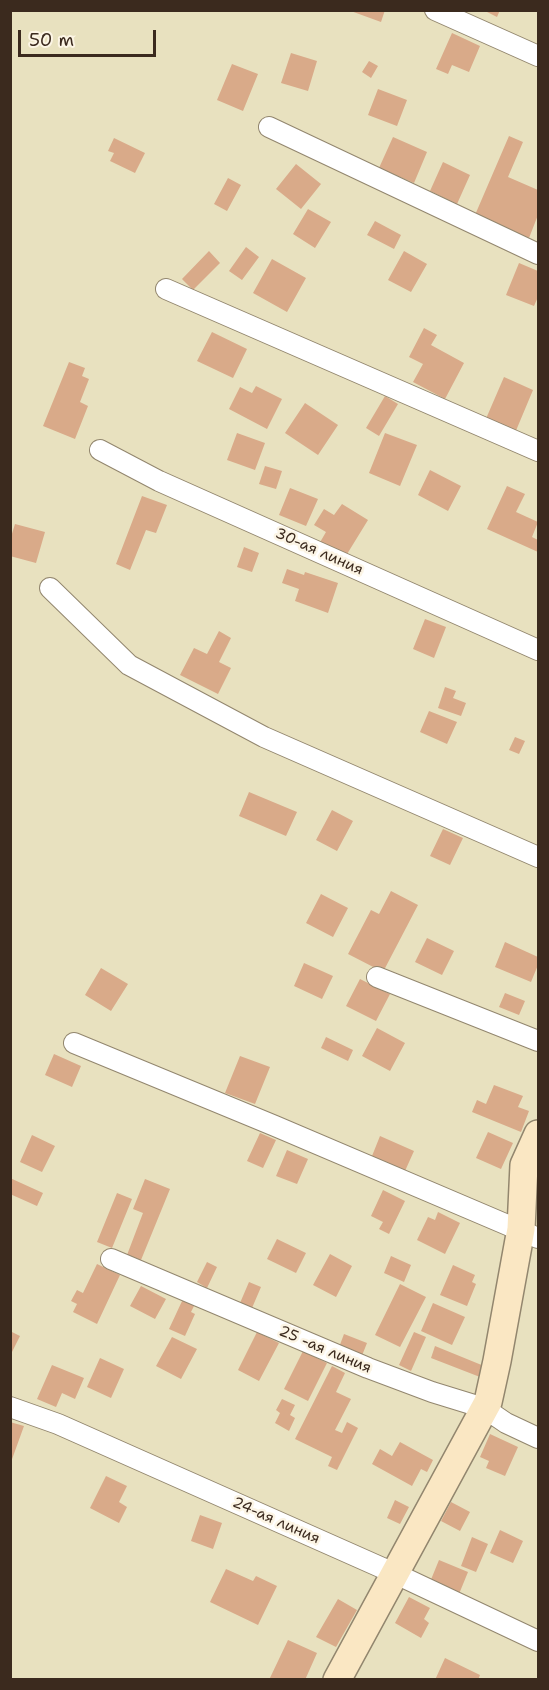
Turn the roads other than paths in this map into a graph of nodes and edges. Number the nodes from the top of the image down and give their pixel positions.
1 (435, 10) edge
2 (538, 56) edge
3 (269, 127) dead end
4 (538, 254) edge
5 (166, 289) dead end
6 (100, 450) dead end
7 (538, 451) edge
8 (50, 588) dead end
9 (538, 650) edge
10 (538, 857) edge
11 (377, 977) dead end
12 (538, 1041) edge
13 (74, 1043) dead end
14 (538, 1134) edge
15 (530, 1233) edge
16 (111, 1259) dead end
17 (10, 1407) edge
18 (484, 1408) junction
19 (538, 1438) edge
20 (396, 1574) junction
21 (538, 1641) edge
22 (337, 1680) edge

1 - 2 street
3 - 4 street
5 - 7 street
6 - 9 street, 30-ая линия
8 - 10 street
11 - 12 street
13 - 15 street
14 - 15 street
15 - 18 street
16 - 18 street, 25 -ая линия
17 - 20 street, 24-ая линия
18 - 19 street, 25 -ая линия
18 - 20 street
20 - 21 street, 24-ая линия
20 - 22 street

